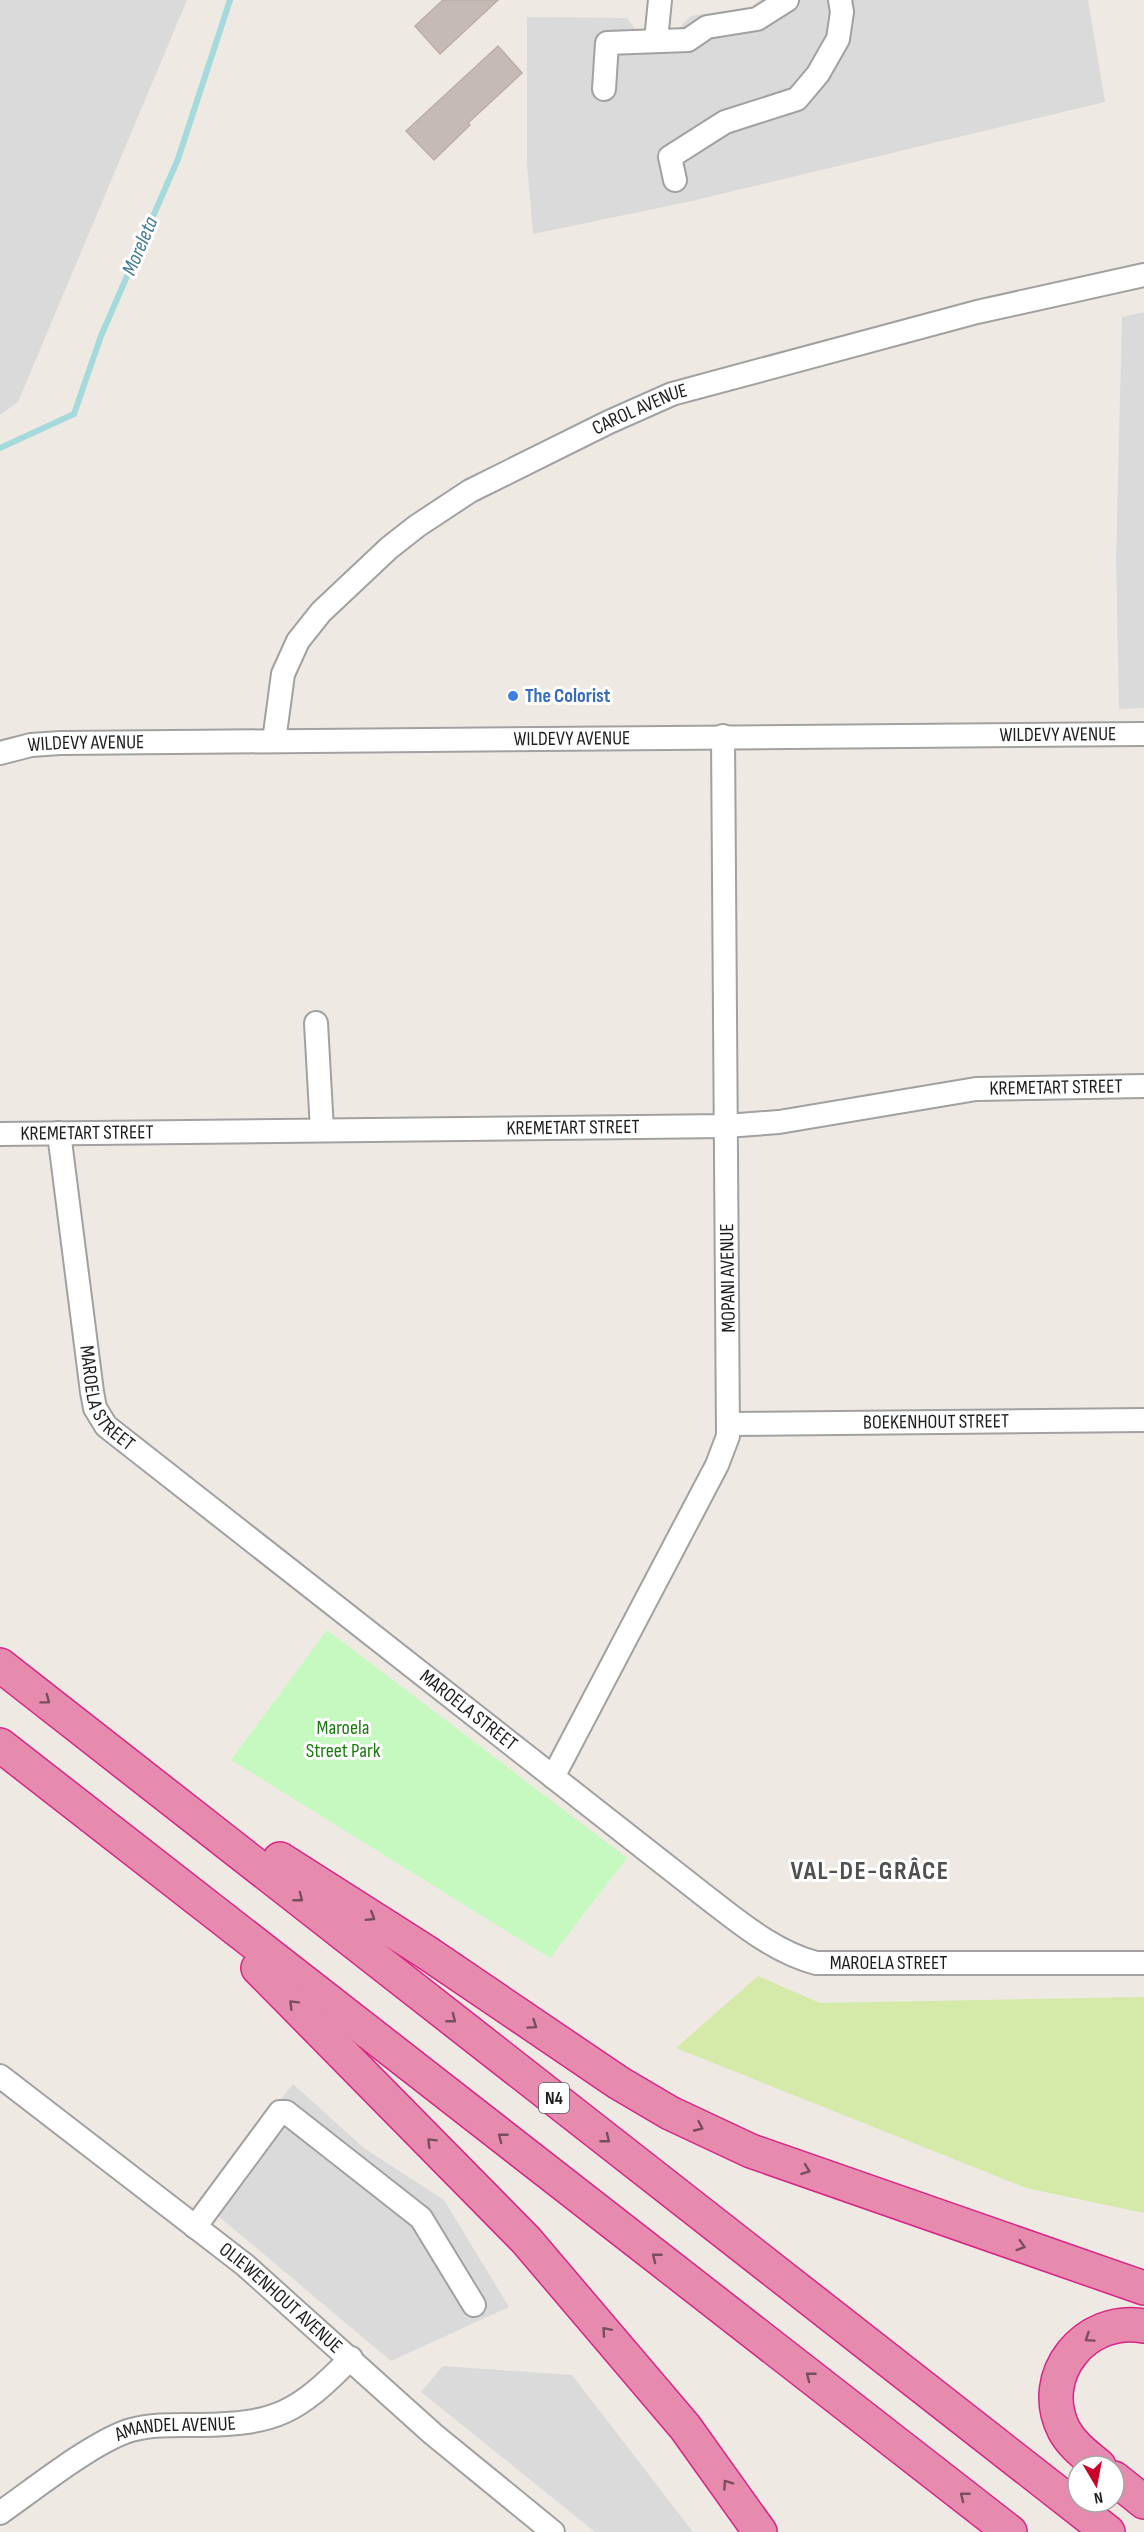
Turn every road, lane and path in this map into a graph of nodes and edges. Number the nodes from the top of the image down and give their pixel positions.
1 (660, 0) edge
2 (787, 0) edge
3 (840, 0) edge
4 (656, 40) junction
5 (604, 89) dead end
6 (675, 180) dead end
7 (1144, 275) edge
8 (1144, 734) edge
9 (723, 736) junction
10 (274, 741) junction
11 (0, 753) edge
12 (316, 1023) dead end
13 (1144, 1086) edge
14 (726, 1126) junction
15 (322, 1130) junction
16 (59, 1133) junction
17 (0, 1134) edge
18 (1144, 1420) edge
19 (729, 1424) junction
20 (0, 1665) edge
21 (0, 1745) edge
22 (127, 1761) junction
23 (553, 1777) junction
24 (166, 1876) junction
25 (1144, 1963) edge
26 (0, 2076) edge
27 (195, 2227) junction
28 (1144, 2288) edge
29 (474, 2306) dead end
30 (1144, 2326) edge
31 (351, 2358) junction
32 (1086, 2454) edge
33 (1126, 2488) edge
34 (1144, 2502) edge
35 (0, 2513) edge
36 (553, 2532) edge
37 (760, 2532) edge
38 (1010, 2532) edge
39 (1108, 2532) edge

1 - 4 street
2 - 4 street
3 - 6 street
4 - 5 street
7 - 10 street, CAROL AVENUE
8 - 9 street, WILDEVY AVENUE
9 - 10 street, WILDEVY AVENUE
9 - 14 street, MOPANI AVENUE
10 - 11 street, WILDEVY AVENUE
12 - 15 street
13 - 14 street, KREMETART STREET
14 - 15 street, KREMETART STREET
14 - 19 street, MOPANI AVENUE
15 - 16 street, KREMETART STREET
16 - 17 street, KREMETART STREET
16 - 23 street, MAROELA STREET
18 - 19 street, BOEKENHOUT STREET
19 - 23 street, MOPANI AVENUE
20 -> 22 highway, N4
21 - 24 highway
22 -> 28 highway
22 -> 39 highway, N4
23 - 25 street, MAROELA STREET
37 -> 24 highway
38 -> 24 highway
26 - 27 street, OLIEWENHOUT AVENUE
27 - 29 street
27 - 31 street, OLIEWENHOUT AVENUE
30 -> 32 highway
31 - 35 street, AMANDEL AVENUE
31 - 36 street, OLIEWENHOUT AVENUE
33 - 34 highway

